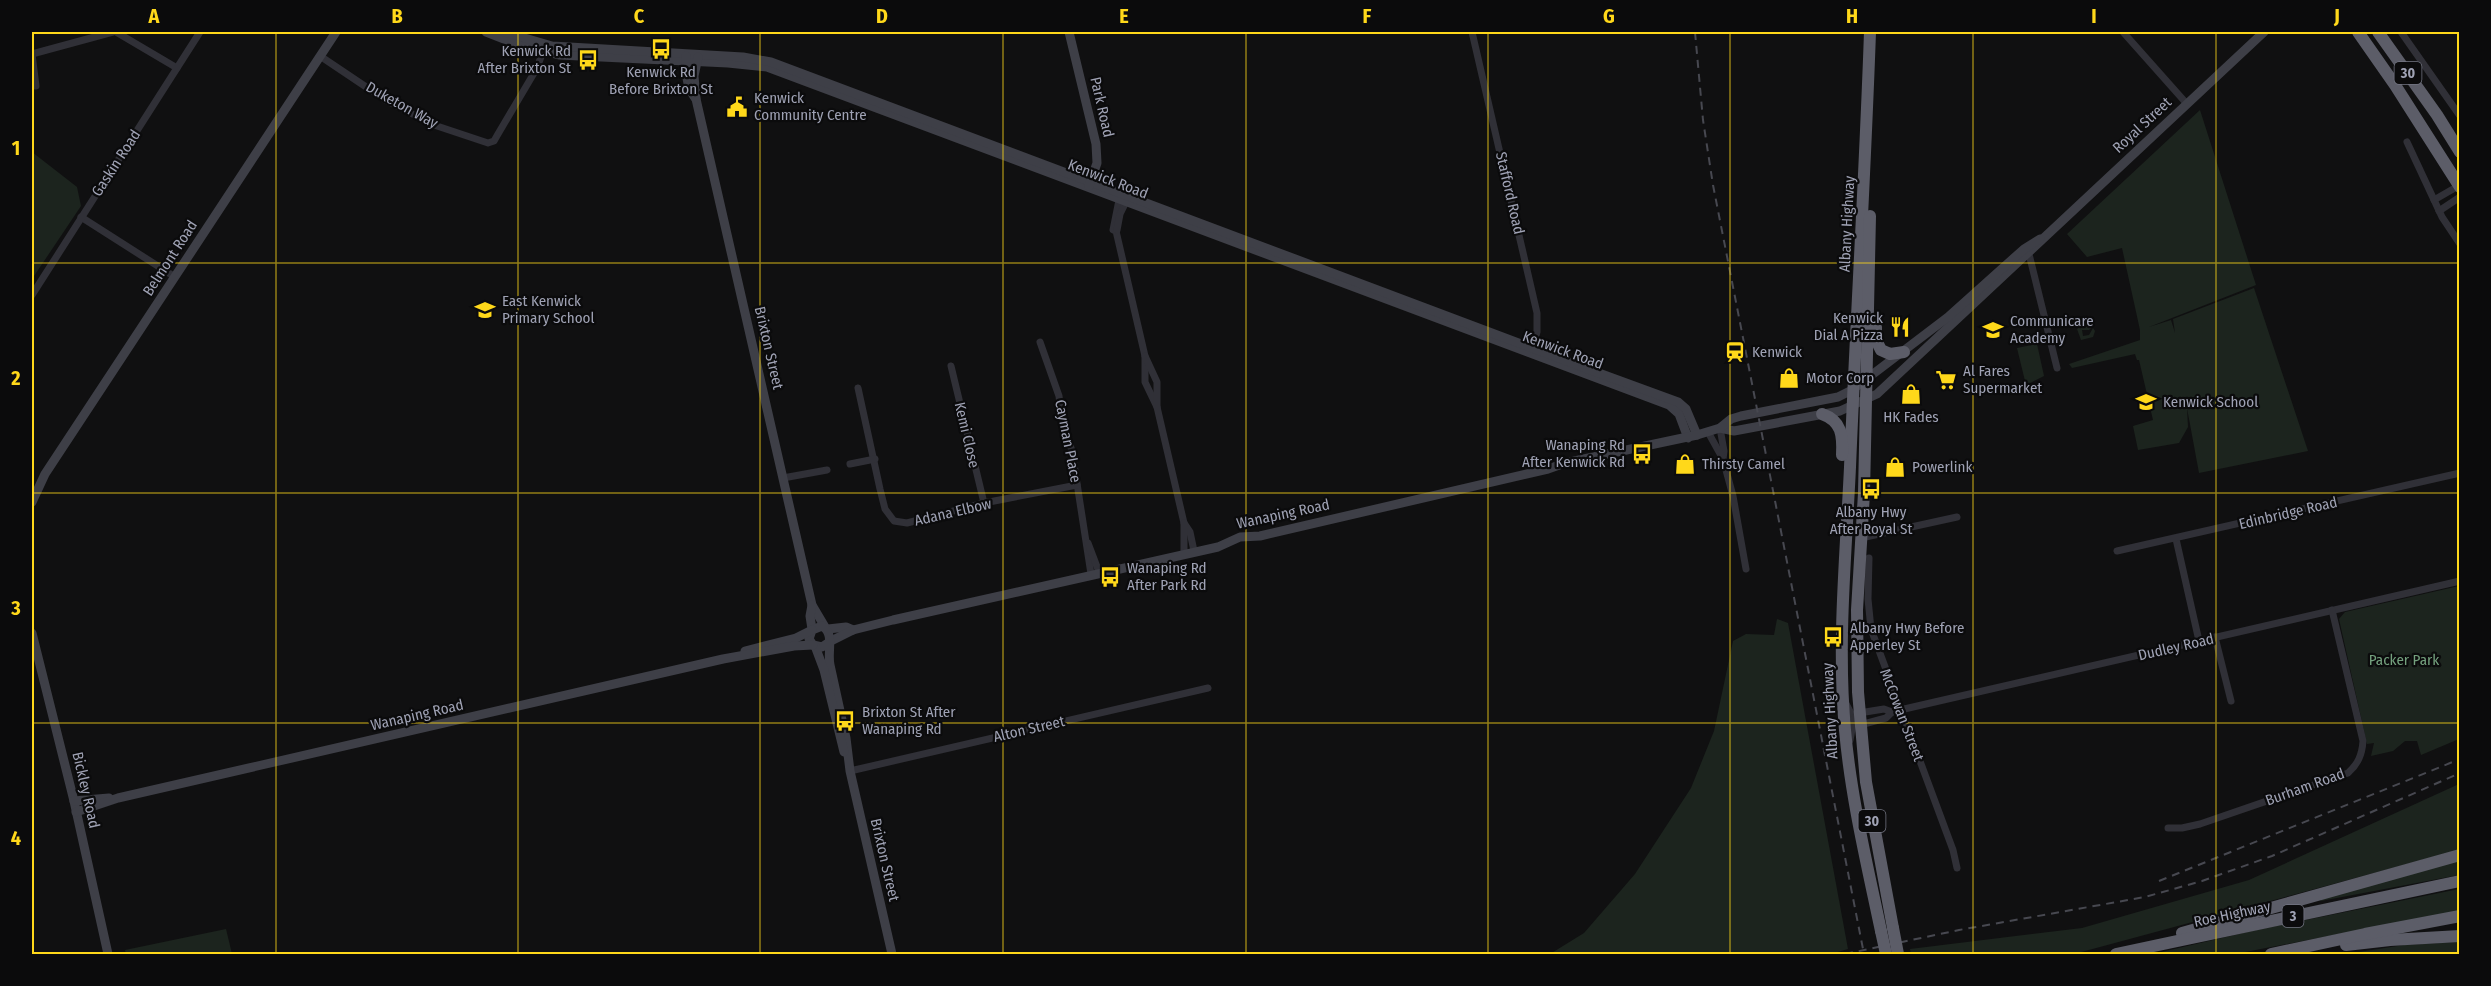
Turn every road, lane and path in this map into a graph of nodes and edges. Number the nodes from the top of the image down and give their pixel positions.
1 (115, 32) edge
2 (200, 32) edge
3 (336, 32) edge
4 (486, 32) edge
5 (504, 32) edge
6 (1070, 32) edge
7 (1472, 32) edge
8 (1870, 32) edge
9 (1877, 32) edge
10 (2123, 32) edge
11 (2264, 32) edge
12 (2348, 32) edge
13 (2358, 32) edge
14 (2378, 32) edge
15 (2401, 32) edge
16 (543, 51) junction
17 (32, 54) edge
18 (320, 56) junction
19 (686, 57) junction
20 (697, 58) junction
21 (2379, 61) junction
22 (177, 68) junction
23 (36, 87) dead end
24 (696, 99) junction
25 (2187, 104) junction
26 (2460, 116) edge
27 (2407, 142) dead end
28 (2460, 152) edge
29 (1089, 185) junction
30 (2459, 189) edge
31 (1124, 198) junction
32 (2434, 200) junction
33 (2439, 211) junction
34 (81, 216) junction
35 (2040, 239) junction
36 (2460, 244) edge
37 (2029, 254) junction
38 (1869, 263) junction
39 (176, 277) junction
40 (32, 296) edge
41 (1040, 342) dead end
42 (1531, 351) junction
43 (1904, 352) junction
44 (951, 366) dead end
45 (2057, 368) dead end
46 (1867, 381) junction
47 (858, 388) dead end
48 (1852, 390) junction
49 (1866, 399) junction
50 (1782, 406) junction
51 (1852, 406) junction
52 (1822, 414) junction
53 (1798, 418) junction
54 (1775, 422) junction
55 (1719, 428) junction
56 (1708, 432) junction
57 (1693, 436) junction
58 (875, 459) junction
59 (1723, 459) junction
60 (850, 464) dead end
61 (826, 470) dead end
62 (2460, 473) edge
63 (783, 478) junction
64 (1077, 485) junction
65 (1849, 487) junction
66 (32, 502) edge
67 (984, 503) junction
68 (1957, 517) dead end
69 (1184, 523) junction
70 (1861, 538) junction
71 (2176, 539) junction
72 (1194, 551) junction
73 (2117, 551) dead end
74 (1184, 553) junction
75 (1869, 558) dead end
76 (1746, 569) dead end
77 (1095, 573) junction
78 (2460, 581) edge
79 (812, 605) junction
80 (2332, 610) junction
81 (826, 628) junction
82 (812, 629) junction
83 (853, 630) junction
84 (32, 633) edge
85 (2215, 637) junction
86 (2199, 641) junction
87 (829, 643) junction
88 (814, 645) junction
89 (723, 659) junction
90 (1208, 688) dead end
91 (1843, 697) junction
92 (2231, 701) dead end
93 (1896, 711) junction
94 (1858, 719) junction
95 (1847, 754) junction
96 (850, 771) junction
97 (117, 798) junction
98 (74, 801) junction
99 (76, 812) junction
100 (2168, 828) dead end
101 (2460, 855) edge
102 (1957, 868) dead end
103 (2460, 881) edge
104 (2460, 916) edge
105 (1887, 930) junction
106 (2460, 936) edge
107 (2300, 948) junction
108 (2121, 953) edge
109 (108, 954) edge
110 (892, 954) edge
111 (1886, 954) edge
112 (1898, 954) edge
113 (2271, 954) edge

1 - 17 street
1 - 22 street
2 - 22 street, Gaskin Road
3 - 18 main road, Belmont Road
4 - 16 main road, Kenwick Road
5 - 19 main road, Kenwick Road
6 - 29 main road, Park Road
7 - 42 street, Stafford Road
8 - 48 highway, Albany Highway
9 - 38 highway, Albany Highway
10 - 25 street
11 - 25 main road, Royal Street
12 - 21 highway
13 - 21 highway, 30
14 - 28 highway, 30
15 - 26 street
16 - 18 street, Duketon Way
16 - 19 main road, Kenwick Road
17 - 23 street
18 - 39 main road, Belmont Road
19 - 20 main road, Kenwick Road
19 - 24 main road, Brixton Street
20 - 24 main road, Brixton Street
20 - 29 main road, Kenwick Road
21 - 30 highway, 30
22 - 34 street, Gaskin Road
24 - 63 main road, Brixton Street
25 - 35 main road, Royal Street
27 - 32 street
29 - 31 main road, Kenwick Road
30 - 32 street
30 - 33 street
31 - 42 main road, Kenwick Road
31 - 69 street
32 - 33 street
33 - 36 street
34 - 39 street
34 - 40 street, Gaskin Road
35 - 37 main road, Royal Street
35 - 43 main road, Royal Street
37 - 45 street
37 - 49 main road, Royal Street
38 - 43 highway
38 - 46 highway, Albany Highway
39 - 66 main road, Belmont Road
41 - 64 street, Cayman Place
42 - 57 main road, Kenwick Road
43 - 46 main road, Royal Street
44 - 67 street, Kemi Close
46 - 48 main road, Royal Street
46 - 49 highway, Albany Highway
47 - 58 street, Adana Elbow
48 - 50 main road, Wanaping Road
48 - 51 highway, Albany Highway
49 - 51 main road, Wanaping Road
49 - 70 highway, Albany Highway / 30
50 - 53 main road
50 - 54 main road
50 - 55 main road, Wanaping Road
51 - 52 main road, Wanaping Road
51 - 65 highway, Albany Highway
52 - 53 main road, Wanaping Road
52 - 65 highway
53 - 54 main road, Wanaping Road
54 - 55 main road, Wanaping Road
55 - 56 main road, Wanaping Road
55 - 59 street
56 - 57 main road, Wanaping Road
56 - 59 street
57 - 72 main road, Wanaping Road
58 - 60 street
58 - 67 street, Adana Elbow
59 - 76 street
61 - 63 street
62 - 71 street, Edinbridge Road
63 - 79 main road, Brixton Street
64 - 67 street, Adana Elbow
64 - 77 street, Cayman Place
65 - 91 highway, Albany Highway
68 - 70 street
69 - 72 street
69 - 74 street
70 - 94 highway, Albany Highway / 30
71 - 73 street, Edinbridge Road
71 - 86 street
72 - 74 main road, Wanaping Road
74 - 77 main road, Wanaping Road
75 - 93 street, McCowan Street
77 - 83 main road, Wanaping Road
78 - 80 street, Dudley Road
79 - 81 main road, Brixton Street
79 - 82 main road, Brixton Street
80 - 85 street, Dudley Road
80 - 100 street, Burham Road
81 - 82 main road
81 - 83 main road, Wanaping Road
81 - 87 main road
82 - 88 main road
82 - 89 main road, Wanaping Road
83 - 87 main road, Wanaping Road
84 - 98 main road, Bickley Road
85 - 86 street, Dudley Road
85 - 92 street
86 - 93 street, Dudley Road
87 - 88 main road
87 - 96 main road, Brixton Street
88 - 89 main road, Wanaping Road
88 - 96 main road, Brixton Street
89 - 97 main road, Wanaping Road
90 - 96 street, Alton Street
91 - 94 street
91 - 95 highway, Albany Highway
93 - 94 street, Dudley Road
93 - 94 street, Dudley Road
93 - 102 street, McCowan Street
94 - 95 street
94 - 105 highway, Albany Highway / 30
95 - 105 highway, Albany Highway
96 - 110 main road, Brixton Street
97 - 98 main road, Wanaping Road
97 - 99 main road, Wanaping Road
98 - 99 main road, Bickley Road
99 - 109 main road, Bickley Road
101 - 108 highway
103 - 108 highway, Roe Highway / 3
104 - 107 highway, 3
105 - 111 highway, Albany Highway / 30, bridge
105 - 112 highway, Albany Highway / 30, bridge
106 - 107 highway
107 - 113 highway, 3

